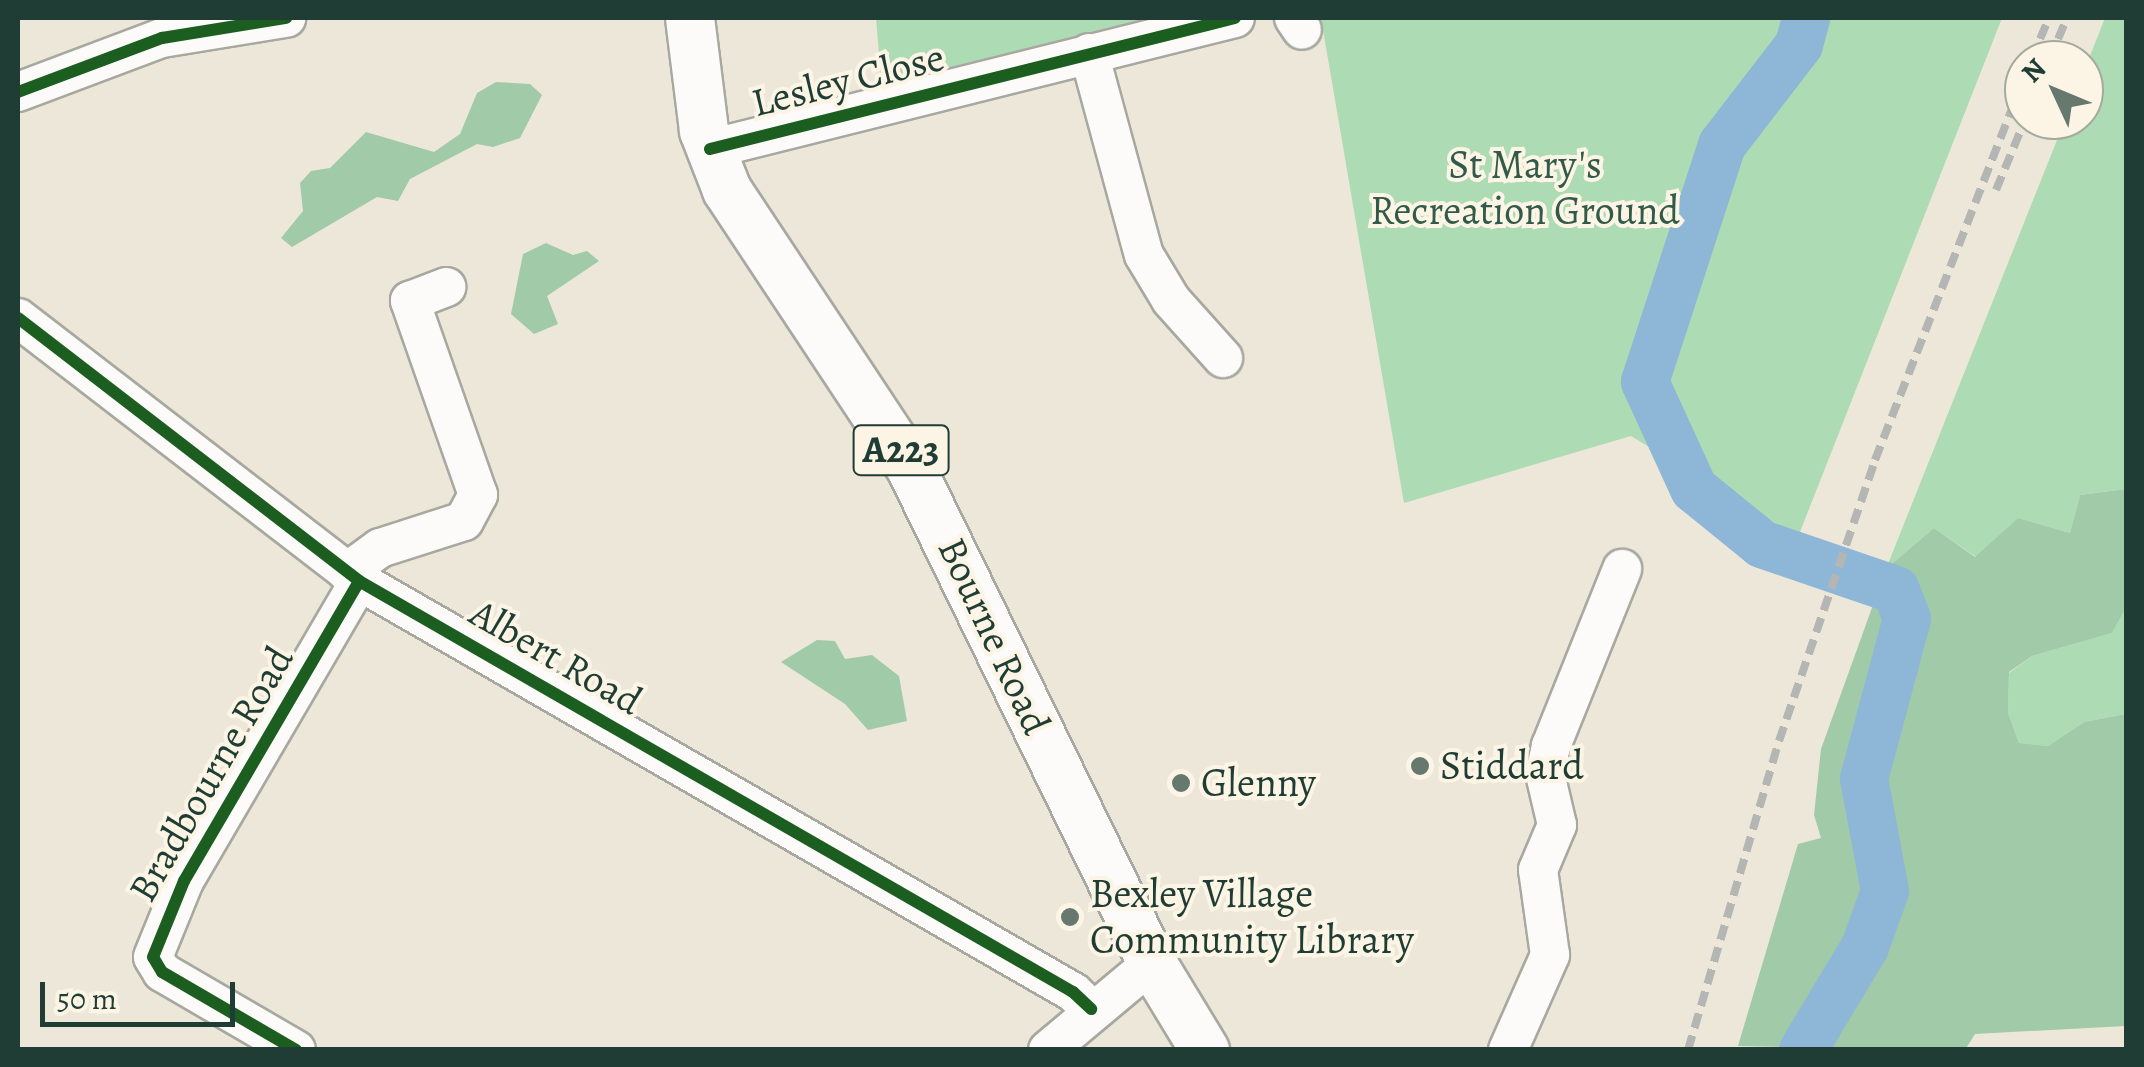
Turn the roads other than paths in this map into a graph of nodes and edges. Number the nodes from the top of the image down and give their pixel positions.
1 (286, 18) edge
2 (665, 18) edge
3 (690, 18) edge
4 (1235, 18) edge
5 (1089, 53) junction
6 (18, 92) edge
7 (707, 140) junction
8 (446, 288) dead end
9 (18, 318) edge
10 (1223, 358) dead end
11 (1622, 569) dead end
12 (353, 576) junction
13 (1152, 963) junction
14 (1092, 1009) junction
15 (296, 1050) edge
16 (1048, 1050) edge
17 (1205, 1050) edge
18 (1508, 1050) edge

1 - 6 street
2 - 7 main road, Bourne Road / A223
3 - 7 main road, Bourne Road / A223
4 - 5 street, Lesley Close
5 - 7 street, Lesley Close
5 - 10 street
7 - 13 main road, Bourne Road / A223
8 - 12 street
9 - 12 street, Albert Road
11 - 18 street
12 - 14 street, Albert Road
12 - 15 street, Bradbourne Road
13 - 14 street
13 - 17 main road, Bourne Road
14 - 16 street

